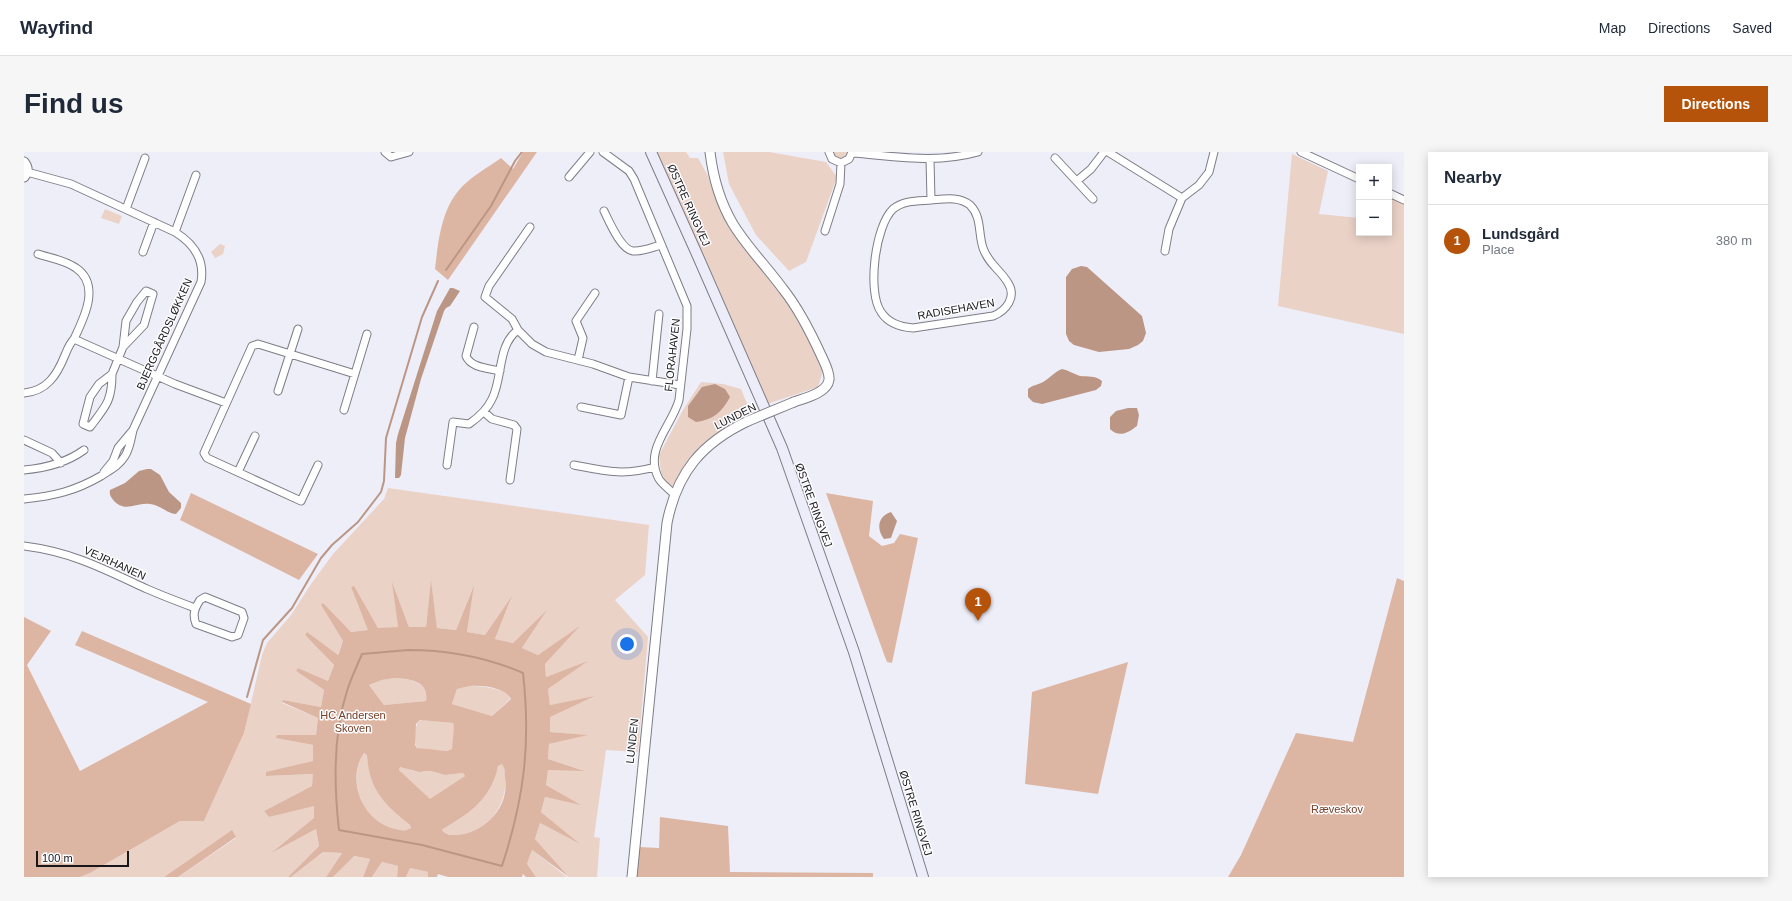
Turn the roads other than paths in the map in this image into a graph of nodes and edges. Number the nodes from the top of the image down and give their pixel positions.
1 (385, 152) edge
2 (408, 152) edge
3 (590, 152) edge
4 (603, 152) edge
5 (651, 152) edge
6 (710, 152) edge
7 (829, 152) edge
8 (852, 152) edge
9 (978, 152) edge
10 (1104, 152) edge
11 (1108, 152) edge
12 (1214, 152) edge
13 (1301, 152) edge
14 (146, 158) dead end
15 (1055, 158) dead end
16 (930, 159) junction
17 (24, 162) edge
18 (841, 163) junction
19 (25, 175) edge
20 (196, 175) dead end
21 (569, 177) dead end
22 (1356, 178) edge
23 (1078, 180) junction
24 (1392, 194) edge
25 (1182, 198) junction
26 (1093, 199) dead end
27 (931, 200) junction
28 (1404, 200) edge
29 (126, 209) junction
30 (604, 211) dead end
31 (154, 222) junction
32 (530, 227) dead end
33 (825, 231) dead end
34 (175, 232) junction
35 (661, 245) junction
36 (1165, 251) dead end
37 (143, 252) dead end
38 (38, 254) dead end
39 (595, 293) dead end
40 (659, 314) dead end
41 (474, 327) dead end
42 (298, 329) dead end
43 (518, 330) junction
44 (367, 334) dead end
45 (74, 339) junction
46 (123, 347) junction
47 (290, 354) junction
48 (118, 359) junction
49 (578, 360) junction
50 (500, 371) junction
51 (112, 374) junction
52 (355, 374) junction
53 (158, 376) junction
54 (629, 377) junction
55 (652, 381) junction
56 (680, 385) junction
57 (278, 391) dead end
58 (24, 393) edge
59 (226, 403) junction
60 (581, 406) dead end
61 (88, 407) junction
62 (344, 410) dead end
63 (484, 412) junction
64 (100, 414) junction
65 (255, 436) dead end
66 (24, 440) edge
67 (84, 450) dead end
68 (61, 463) junction
69 (318, 465) dead end
70 (447, 465) dead end
71 (574, 465) dead end
72 (655, 467) junction
73 (24, 470) edge
74 (238, 472) junction
75 (510, 480) dead end
76 (674, 494) junction
77 (24, 496) edge
78 (24, 546) edge
79 (195, 608) junction
80 (632, 877) edge
81 (923, 877) edge

1 - 2 street
3 - 21 street
4 - 35 street, FLORAHAVEN
5 - 81 main road, ØSTRE RINGVEJ
6 - 76 street, LUNDEN, bridge
7 - 18 street
8 - 16 street
8 - 18 street
9 - 16 street
10 - 23 street
11 - 25 street
12 - 25 street
13 - 22 street
14 - 29 street
15 - 23 street
16 - 27 street
17 - 19 street
18 - 33 street
19 - 29 street, BJERGGÅRDSLØKKEN
20 - 34 street
23 - 26 street
24 - 28 street
25 - 36 street
27 - 27 street, RADISEHAVEN
29 - 31 street, BJERGGÅRDSLØKKEN
30 - 35 street
31 - 34 street, BJERGGÅRDSLØKKEN
31 - 37 street
32 - 43 street
34 - 53 street, BJERGGÅRDSLØKKEN
35 - 56 street, FLORAHAVEN
38 - 45 street
39 - 49 street
40 - 55 street
41 - 50 street
42 - 47 street
43 - 49 street
43 - 50 street
44 - 52 street
45 - 48 street
45 - 58 street
46 - 46 street
46 - 48 street
47 - 52 street
47 - 57 street
47 - 59 street
48 - 51 street
48 - 53 street
49 - 54 street
50 - 63 street
51 - 61 street
51 - 64 street
52 - 62 street
53 - 59 street
53 - 77 street, BJERGGÅRDSLØKKEN
54 - 55 street
54 - 60 street
55 - 56 street
56 - 72 street, FLORAHAVEN
59 - 74 street
61 - 64 street
61 - 64 street
63 - 70 street
63 - 75 street
65 - 74 street
66 - 68 street
67 - 68 street
68 - 73 street
69 - 74 street
71 - 72 street
72 - 76 street
76 - 80 street, LUNDEN
78 - 79 street, VEJRHANEN
79 - 79 street

